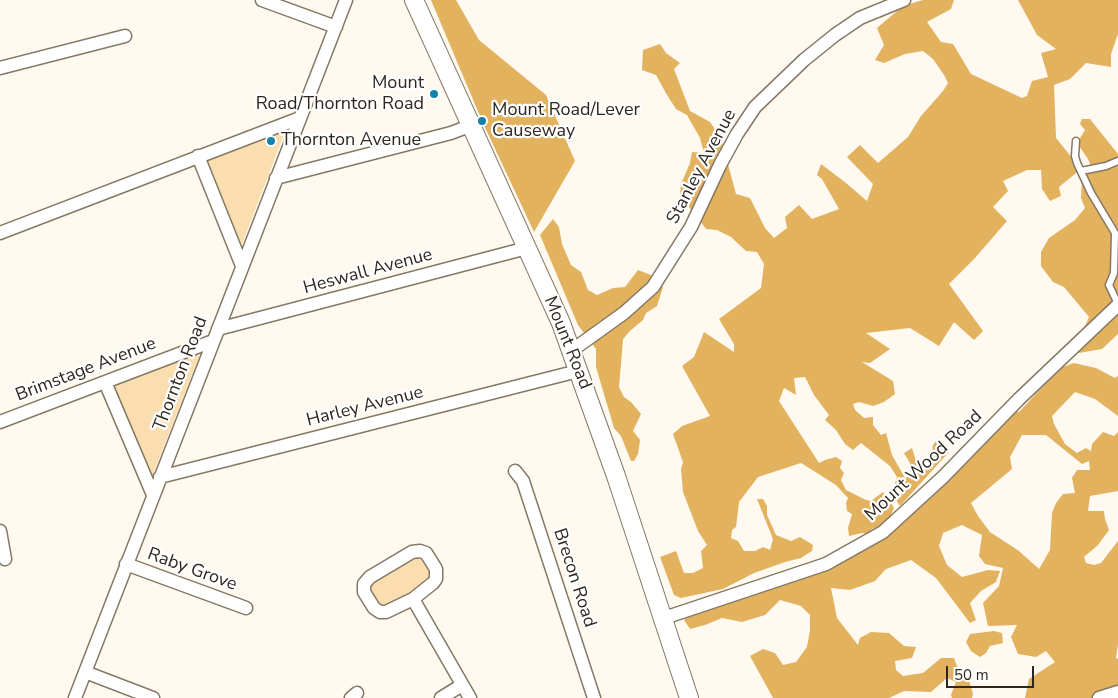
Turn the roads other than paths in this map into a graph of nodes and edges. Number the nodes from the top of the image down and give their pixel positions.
1 (262, 0) edge
2 (346, 0) edge
3 (414, 0) edge
4 (904, 0) edge
5 (336, 27) junction
6 (125, 36) dead end
7 (0, 68) edge
8 (300, 118) junction
9 (472, 125) junction
10 (1076, 141) dead end
11 (198, 156) junction
12 (1118, 161) edge
13 (1081, 171) junction
14 (276, 178) junction
15 (0, 233) edge
16 (527, 248) junction
17 (242, 266) junction
18 (1118, 304) edge
19 (215, 335) junction
20 (571, 351) junction
21 (578, 371) junction
22 (105, 382) junction
23 (0, 422) edge
24 (516, 470) dead end
25 (160, 477) junction
26 (153, 495) junction
27 (0, 531) edge
28 (5, 559) dead end
29 (126, 564) junction
30 (413, 599) junction
31 (246, 608) dead end
32 (664, 618) junction
33 (84, 672) junction
34 (462, 685) junction
35 (1118, 692) edge
36 (75, 698) edge
37 (153, 698) edge
38 (441, 698) edge
39 (470, 698) edge
40 (594, 698) edge
41 (689, 698) edge
42 (1099, 698) edge

1 - 5 street
2 - 5 street, Thornton Road
3 - 9 main road, Mount Road
4 - 20 street, Stanley Avenue
5 - 8 street, Thornton Road
6 - 7 street
8 - 11 street
8 - 14 street, Thornton Road
9 - 14 street
9 - 16 main road, Mount Road
10 - 13 lane
11 - 15 street
11 - 17 street
12 - 13 lane
13 - 18 lane
14 - 17 street, Thornton Road
16 - 19 street, Heswall Avenue
16 - 20 main road, Mount Road
17 - 19 street, Thornton Road
18 - 32 street, Mount Wood Road
19 - 22 street, Brimstage Avenue
19 - 25 street, Thornton Road
20 - 21 main road, Mount Road
21 - 25 street, Harley Avenue
21 - 32 main road, Mount Road
22 - 23 street, Brimstage Avenue
22 - 26 street, Thornton Road
24 - 40 street, Brecon Road
25 - 26 street, Thornton Road
26 - 29 street, Thornton Road
27 - 28 street
29 - 31 street, Raby Grove
29 - 33 street, Thornton Road
30 - 30 street
30 - 34 street
32 - 41 main road, Mount Road
33 - 36 street, Thornton Road
33 - 37 street
34 - 38 street
34 - 39 street
35 - 42 street

